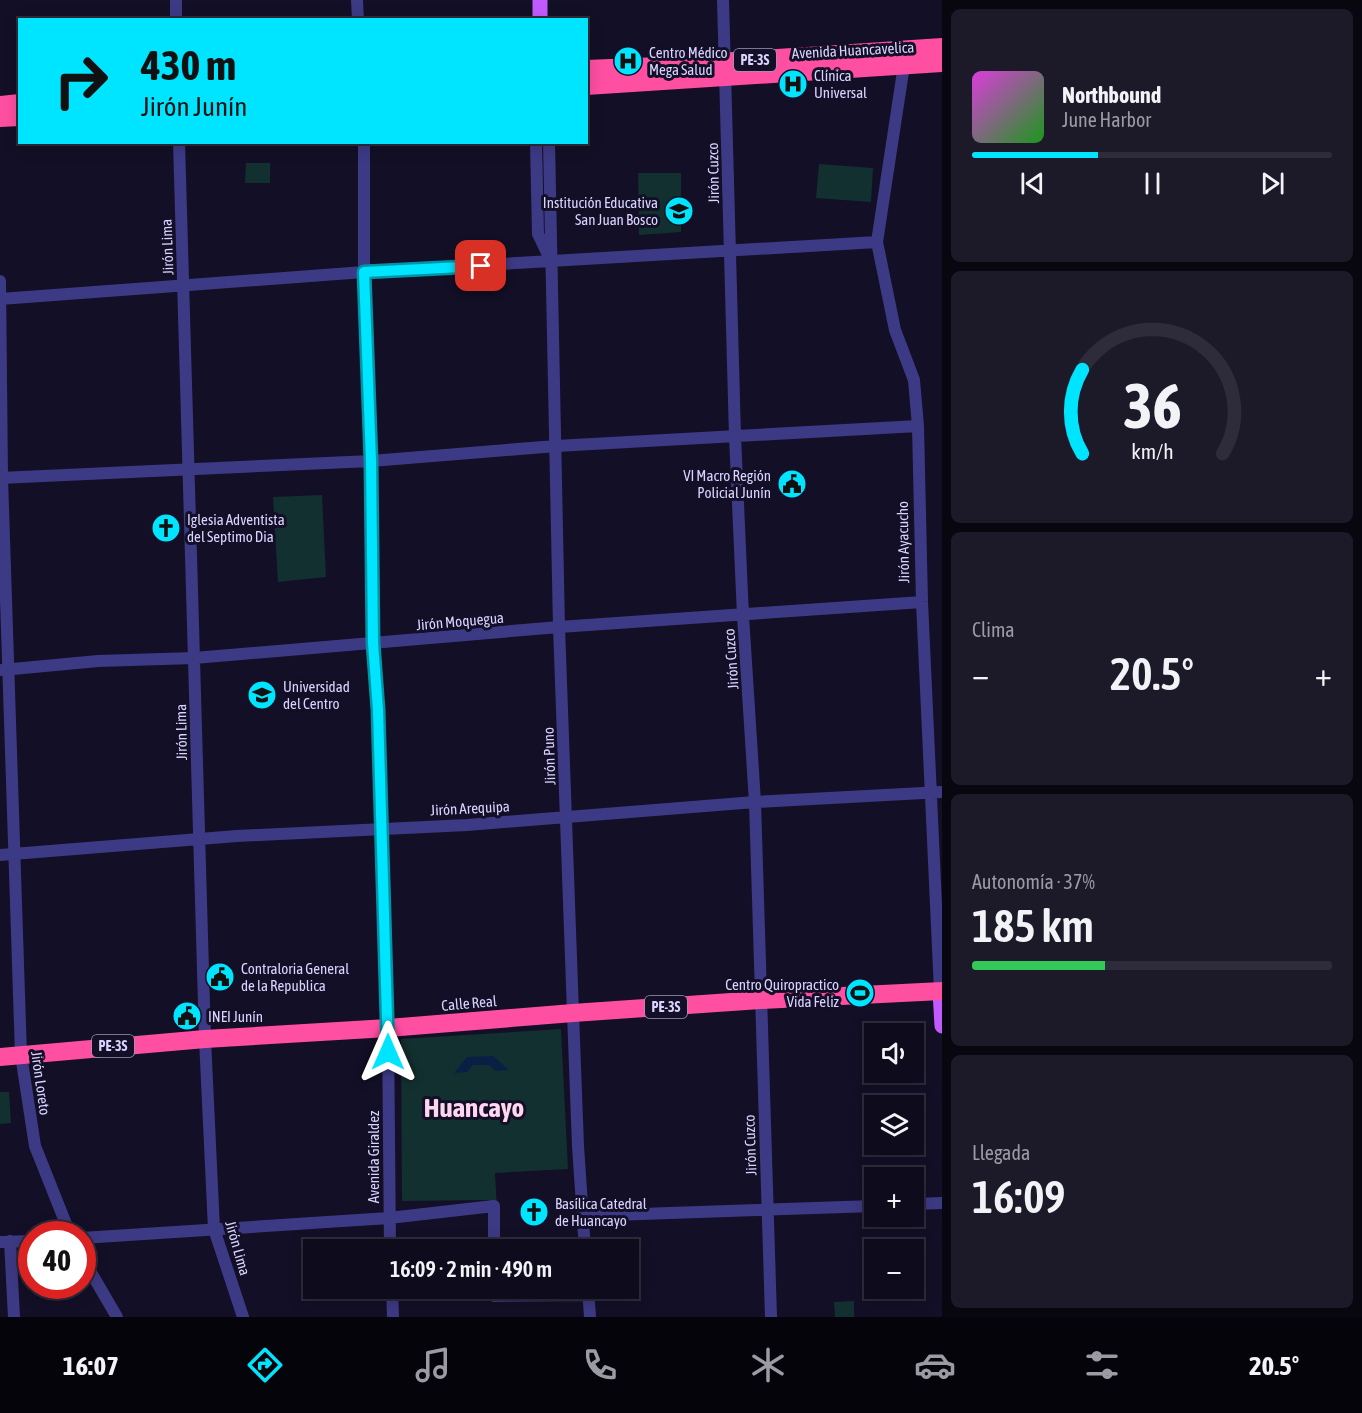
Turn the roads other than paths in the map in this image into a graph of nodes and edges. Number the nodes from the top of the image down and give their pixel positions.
1 (176, 0) edge
2 (357, 0) edge
3 (540, 0) edge
4 (723, 0) edge
5 (176, 18) edge
6 (358, 18) edge
7 (540, 18) edge
8 (942, 47) edge
9 (923, 56) junction
10 (942, 63) edge
11 (904, 65) junction
12 (588, 69) edge
13 (726, 69) junction
14 (588, 86) edge
15 (18, 103) edge
16 (0, 105) edge
17 (18, 117) edge
18 (0, 118) edge
19 (179, 144) edge
20 (364, 144) edge
21 (536, 144) edge
22 (549, 144) edge
23 (877, 242) junction
24 (730, 251) junction
25 (552, 262) junction
26 (364, 272) junction
27 (0, 281) edge
28 (183, 285) junction
29 (0, 299) edge
30 (918, 426) junction
31 (735, 436) junction
32 (556, 446) junction
33 (371, 461) junction
34 (188, 471) junction
35 (1, 478) edge
36 (922, 602) junction
37 (743, 616) junction
38 (559, 627) junction
39 (373, 643) junction
40 (194, 658) junction
41 (4, 670) edge
42 (937, 792) edge
43 (755, 802) junction
44 (567, 817) junction
45 (380, 828) junction
46 (199, 840) junction
47 (15, 854) junction
48 (0, 855) edge
49 (941, 991) edge
50 (760, 1000) junction
51 (573, 1013) junction
52 (942, 1026) edge
53 (388, 1028) junction
54 (205, 1039) junction
55 (21, 1055) junction
56 (0, 1057) edge
57 (942, 1203) edge
58 (924, 1204) edge
59 (864, 1206) edge
60 (767, 1210) junction
61 (583, 1216) junction
62 (389, 1218) junction
63 (65, 1221) edge
64 (214, 1228) junction
65 (96, 1237) edge
66 (390, 1239) edge
67 (494, 1239) edge
68 (584, 1239) edge
69 (5, 1242) edge
70 (96, 1281) edge
71 (392, 1299) edge
72 (589, 1299) edge
73 (14, 1317) edge
74 (117, 1317) edge
75 (243, 1317) edge
76 (393, 1317) edge
77 (590, 1317) edge
78 (771, 1317) edge

1 - 5 street
2 - 6 street
3 - 7 main road
4 - 13 street, Jirón Cuzco
8 - 9 highway, Avenida Huancavelica / PE-3S
9 - 10 highway, Avenida Huancavelica / PE-3S
9 - 11 highway, Avenida Huancavelica / PE-3S
9 - 13 highway, Avenida Huancavelica / PE-3S
11 - 13 highway, Avenida Huancavelica / PE-3S
11 - 23 street, Jirón Ayacucho
12 - 13 highway, Avenida Huancavelica / PE-3S
13 - 14 highway, Avenida Huancavelica / PE-3S
13 - 24 street, Jirón Cuzco
15 - 16 highway
17 - 18 highway
19 - 28 street, Jirón Lima
20 - 26 street, Avenida Giraldez
21 - 25 street, Jirón Puno
22 - 25 street, Jirón Puno
23 - 24 street
23 - 30 street, Jirón Ayacucho
24 - 25 street
24 - 31 street, Jirón Cuzco
25 - 26 street
25 - 32 street, Jirón Puno
26 - 28 street
26 - 33 street, Avenida Giraldez
27 - 29 street, Jirón Loreto
28 - 29 street
28 - 34 street, Jirón Lima
29 - 35 street, Jirón Loreto
30 - 31 street
30 - 36 street, Jirón Ayacucho
31 - 32 street
31 - 37 street, Jirón Cuzco
32 - 33 street
32 - 38 street, Jirón Puno
33 - 34 street
33 - 39 street, Avenida Giraldez
34 - 35 street
34 - 40 street, Jirón Lima
35 - 41 street, Jirón Loreto
36 - 37 street, Jirón Moquegua
36 - 42 street, Jirón Ayacucho
37 - 38 street, Jirón Moquegua
37 - 43 street, Jirón Cuzco
38 - 39 street, Jirón Moquegua
38 - 44 street, Jirón Puno
39 - 40 street, Jirón Moquegua
39 - 45 street, Avenida Giraldez
40 - 41 street, Jirón Moquegua
40 - 46 street, Jirón Lima
41 - 47 street, Jirón Loreto
42 - 43 street, Jirón Arequipa
42 - 49 street, Jirón Ayacucho
43 - 44 street, Jirón Arequipa
43 - 50 street, Jirón Cuzco
44 - 45 street, Jirón Arequipa
44 - 51 street, Jirón Puno
45 - 46 street, Jirón Arequipa
45 - 53 street, Avenida Giraldez
46 - 47 street, Jirón Arequipa
46 - 54 street, Jirón Lima
47 - 48 street, Jirón Arequipa
47 - 55 street, Jirón Loreto
49 - 50 highway, Calle Real / PE-3S
49 - 52 main road, Jirón Ayacucho
50 - 51 highway, Calle Real / PE-3S
50 - 60 street, Jirón Cuzco
51 - 53 highway, Calle Real / PE-3S
51 - 61 street, Jirón Puno
53 - 54 highway, Calle Real / PE-3S
53 - 62 street, Avenida Giraldez
54 - 55 highway, Calle Real / PE-3S
54 - 64 street, Jirón Lima
55 - 56 highway, Calle Real / PE-3S
55 - 63 street, Jirón Loreto
57 - 58 street
59 - 60 street
60 - 61 street
60 - 78 street, Jirón Cuzco
61 - 68 street, Jirón Puno
62 - 64 street
62 - 66 street, Avenida Giraldez
62 - 67 street
64 - 65 street
64 - 75 street, Jirón Lima
69 - 73 street
70 - 74 street
71 - 76 street
72 - 77 street

